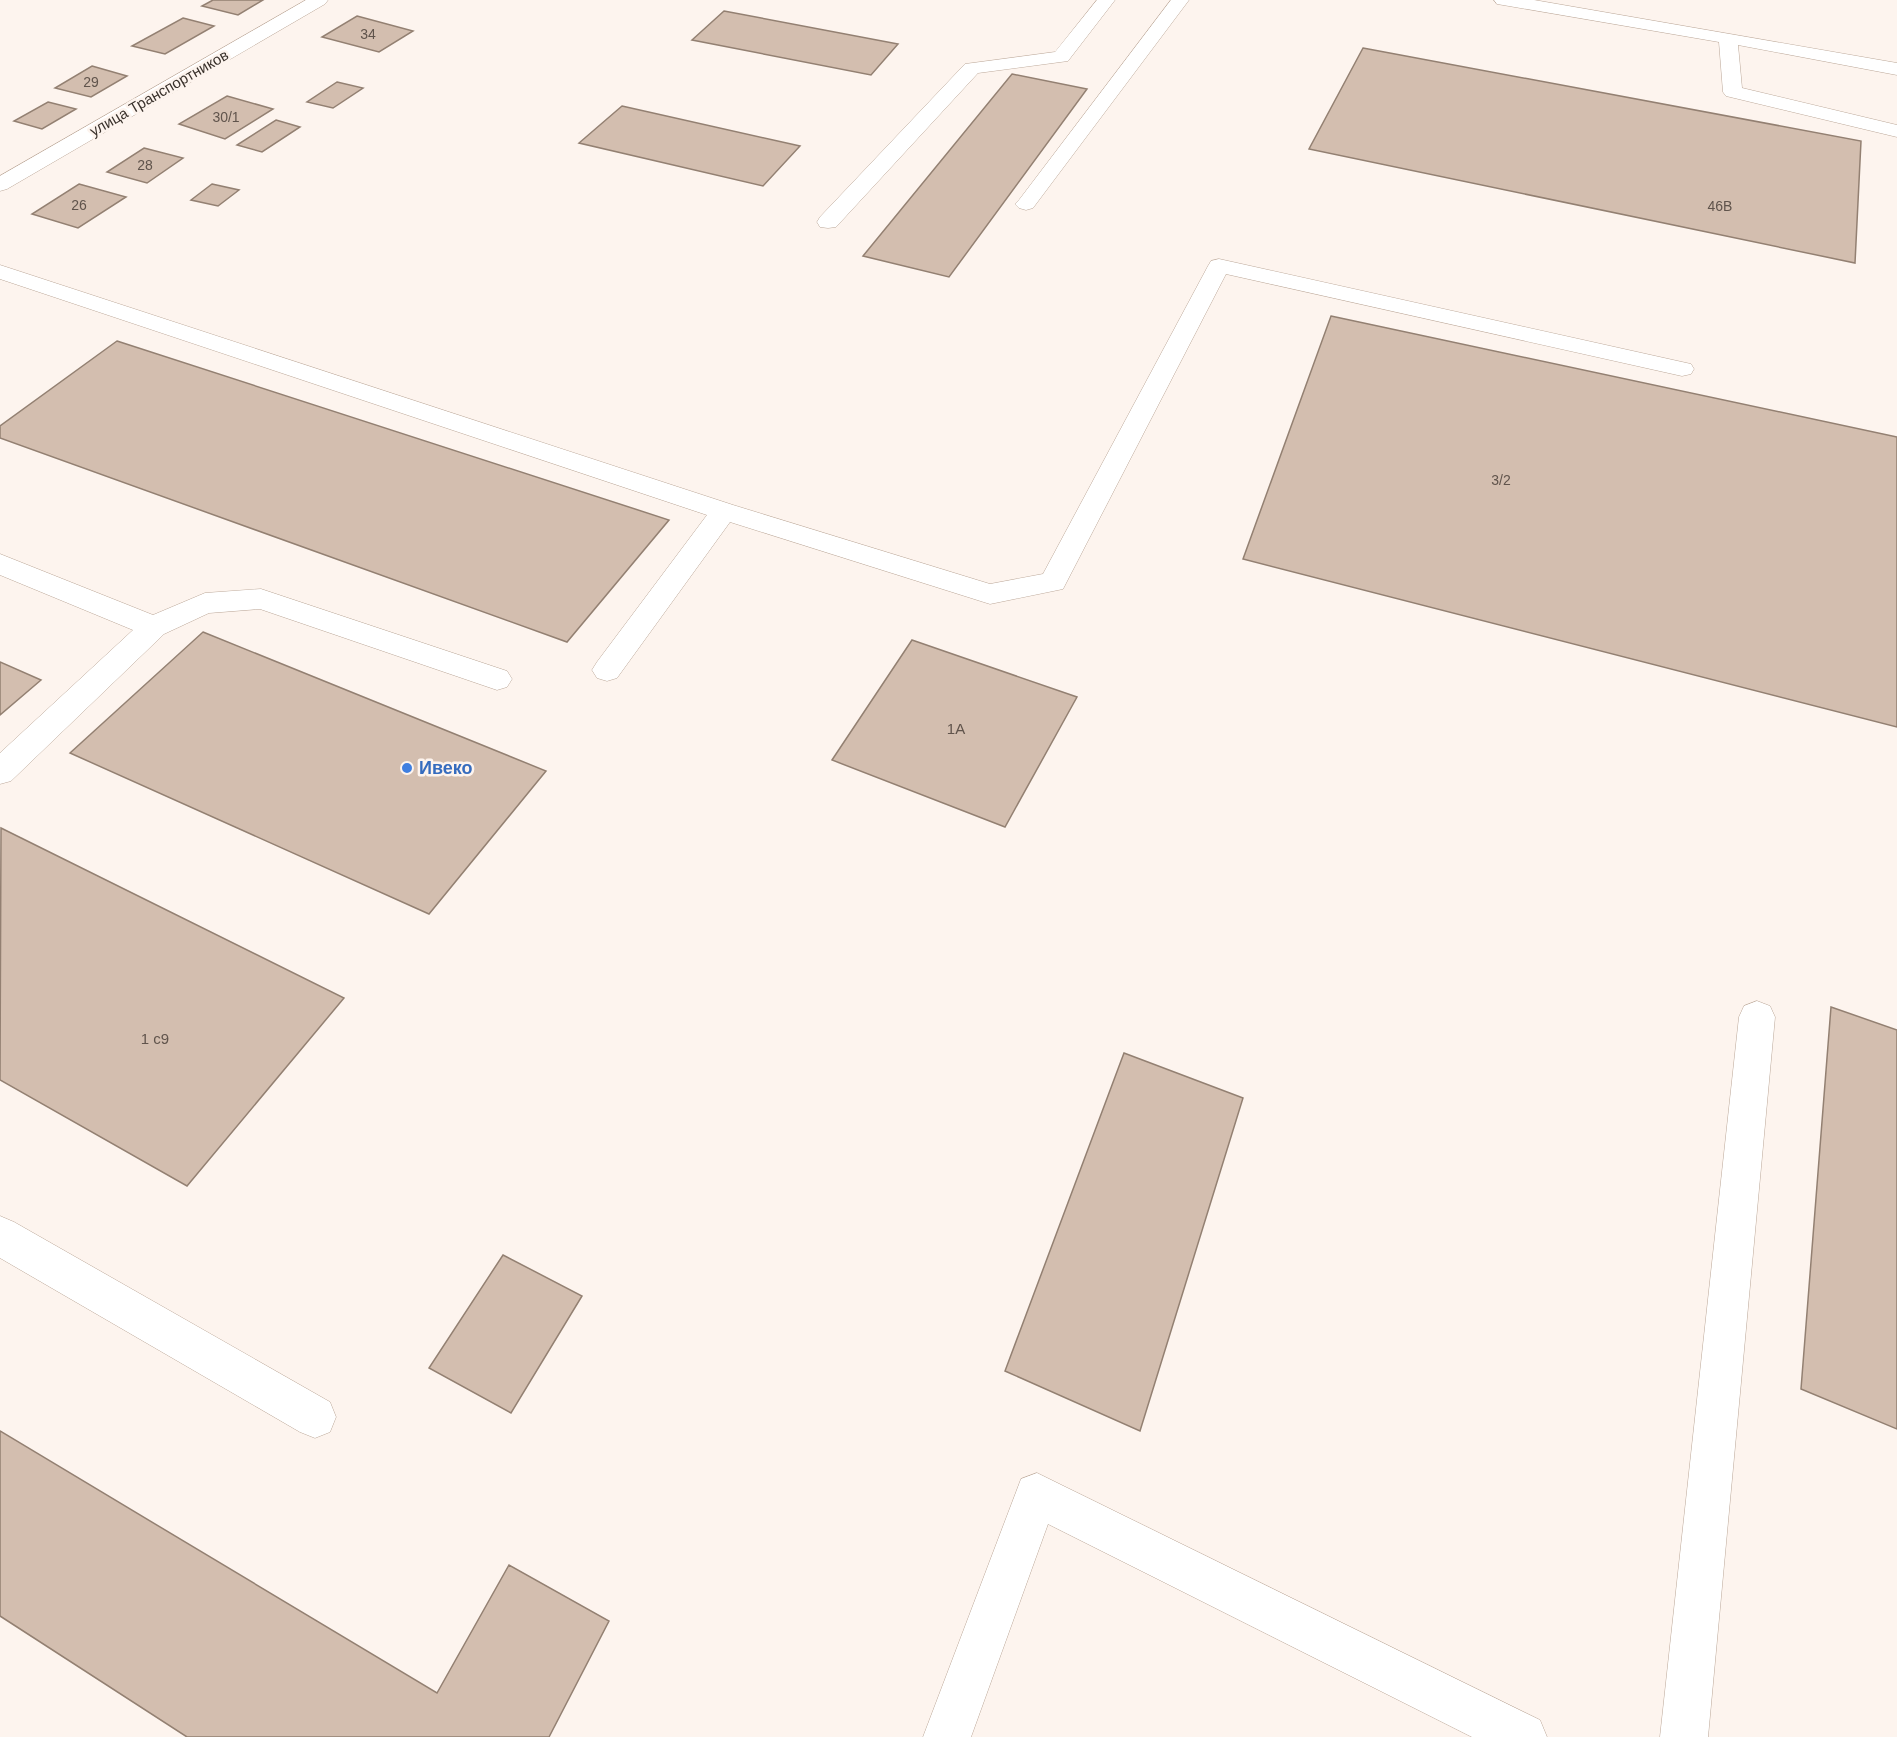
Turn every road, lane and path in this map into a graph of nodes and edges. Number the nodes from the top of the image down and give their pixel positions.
1 (319, 0) edge
2 (1106, 0) edge
3 (1180, 0) edge
4 (1503, 0) edge
5 (1728, 38) junction
6 (1897, 69) edge
7 (1897, 131) edge
8 (0, 185) edge
9 (1026, 204) dead end
10 (828, 222) dead end
11 (0, 272) edge
12 (1682, 369) dead end
13 (724, 511) junction
14 (0, 564) edge
15 (154, 627) junction
16 (607, 670) dead end
17 (497, 679) dead end
18 (0, 772) edge
19 (1757, 1017) dead end
20 (0, 1236) edge
21 (315, 1417) dead end
22 (947, 1737) edge
23 (1523, 1737) edge
24 (1684, 1737) edge

1 - 8 street, улица Транспортников
2 - 10 street
3 - 9 street
4 - 5 street
5 - 6 street
5 - 7 street
11 - 13 street
12 - 13 street
13 - 16 street
14 - 15 street
15 - 17 street
15 - 18 street
19 - 24 street
20 - 21 street
22 - 23 street

